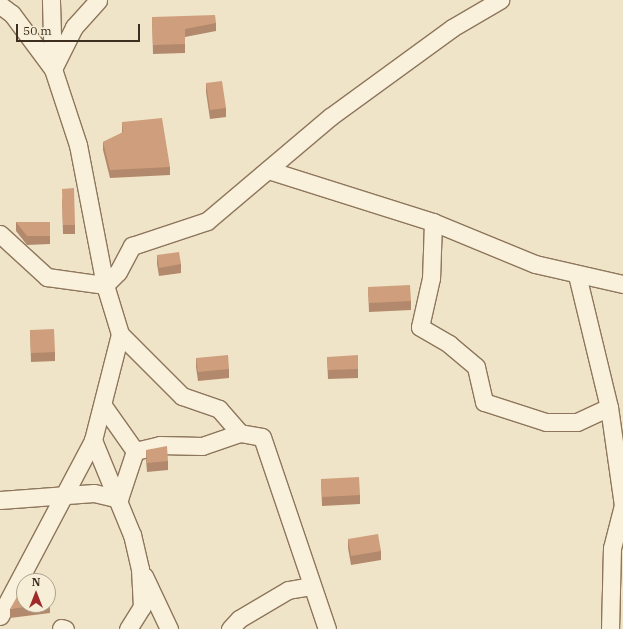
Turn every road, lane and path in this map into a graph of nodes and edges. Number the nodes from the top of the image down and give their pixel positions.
1 (51, 0) edge
2 (98, 0) edge
3 (500, 0) edge
4 (0, 5) edge
5 (53, 69) junction
6 (268, 170) junction
7 (433, 222) junction
8 (0, 234) edge
9 (577, 275) junction
10 (623, 284) edge
11 (105, 285) junction
12 (120, 334) junction
13 (104, 407) junction
14 (609, 407) junction
15 (240, 433) junction
16 (93, 440) junction
17 (135, 451) junction
18 (61, 496) junction
19 (119, 499) junction
20 (0, 500) edge
21 (140, 569) junction
22 (311, 586) junction
23 (0, 616) edge
24 (128, 629) edge
25 (169, 629) edge
26 (230, 629) edge
27 (327, 629) edge
28 (610, 629) edge

1 - 5 street
2 - 5 street
3 - 6 street
4 - 5 street
5 - 11 street
6 - 7 street
6 - 11 street
7 - 9 street
7 - 14 street
8 - 11 street
9 - 10 street
9 - 14 street
11 - 12 street
12 - 13 street
12 - 15 street
13 - 16 street
13 - 17 street
14 - 28 street
15 - 17 street
15 - 22 street
16 - 18 street
16 - 19 street
17 - 19 street
18 - 19 street
18 - 20 street
18 - 23 street
19 - 21 street
21 - 24 street
21 - 25 street
22 - 26 street
22 - 27 street

